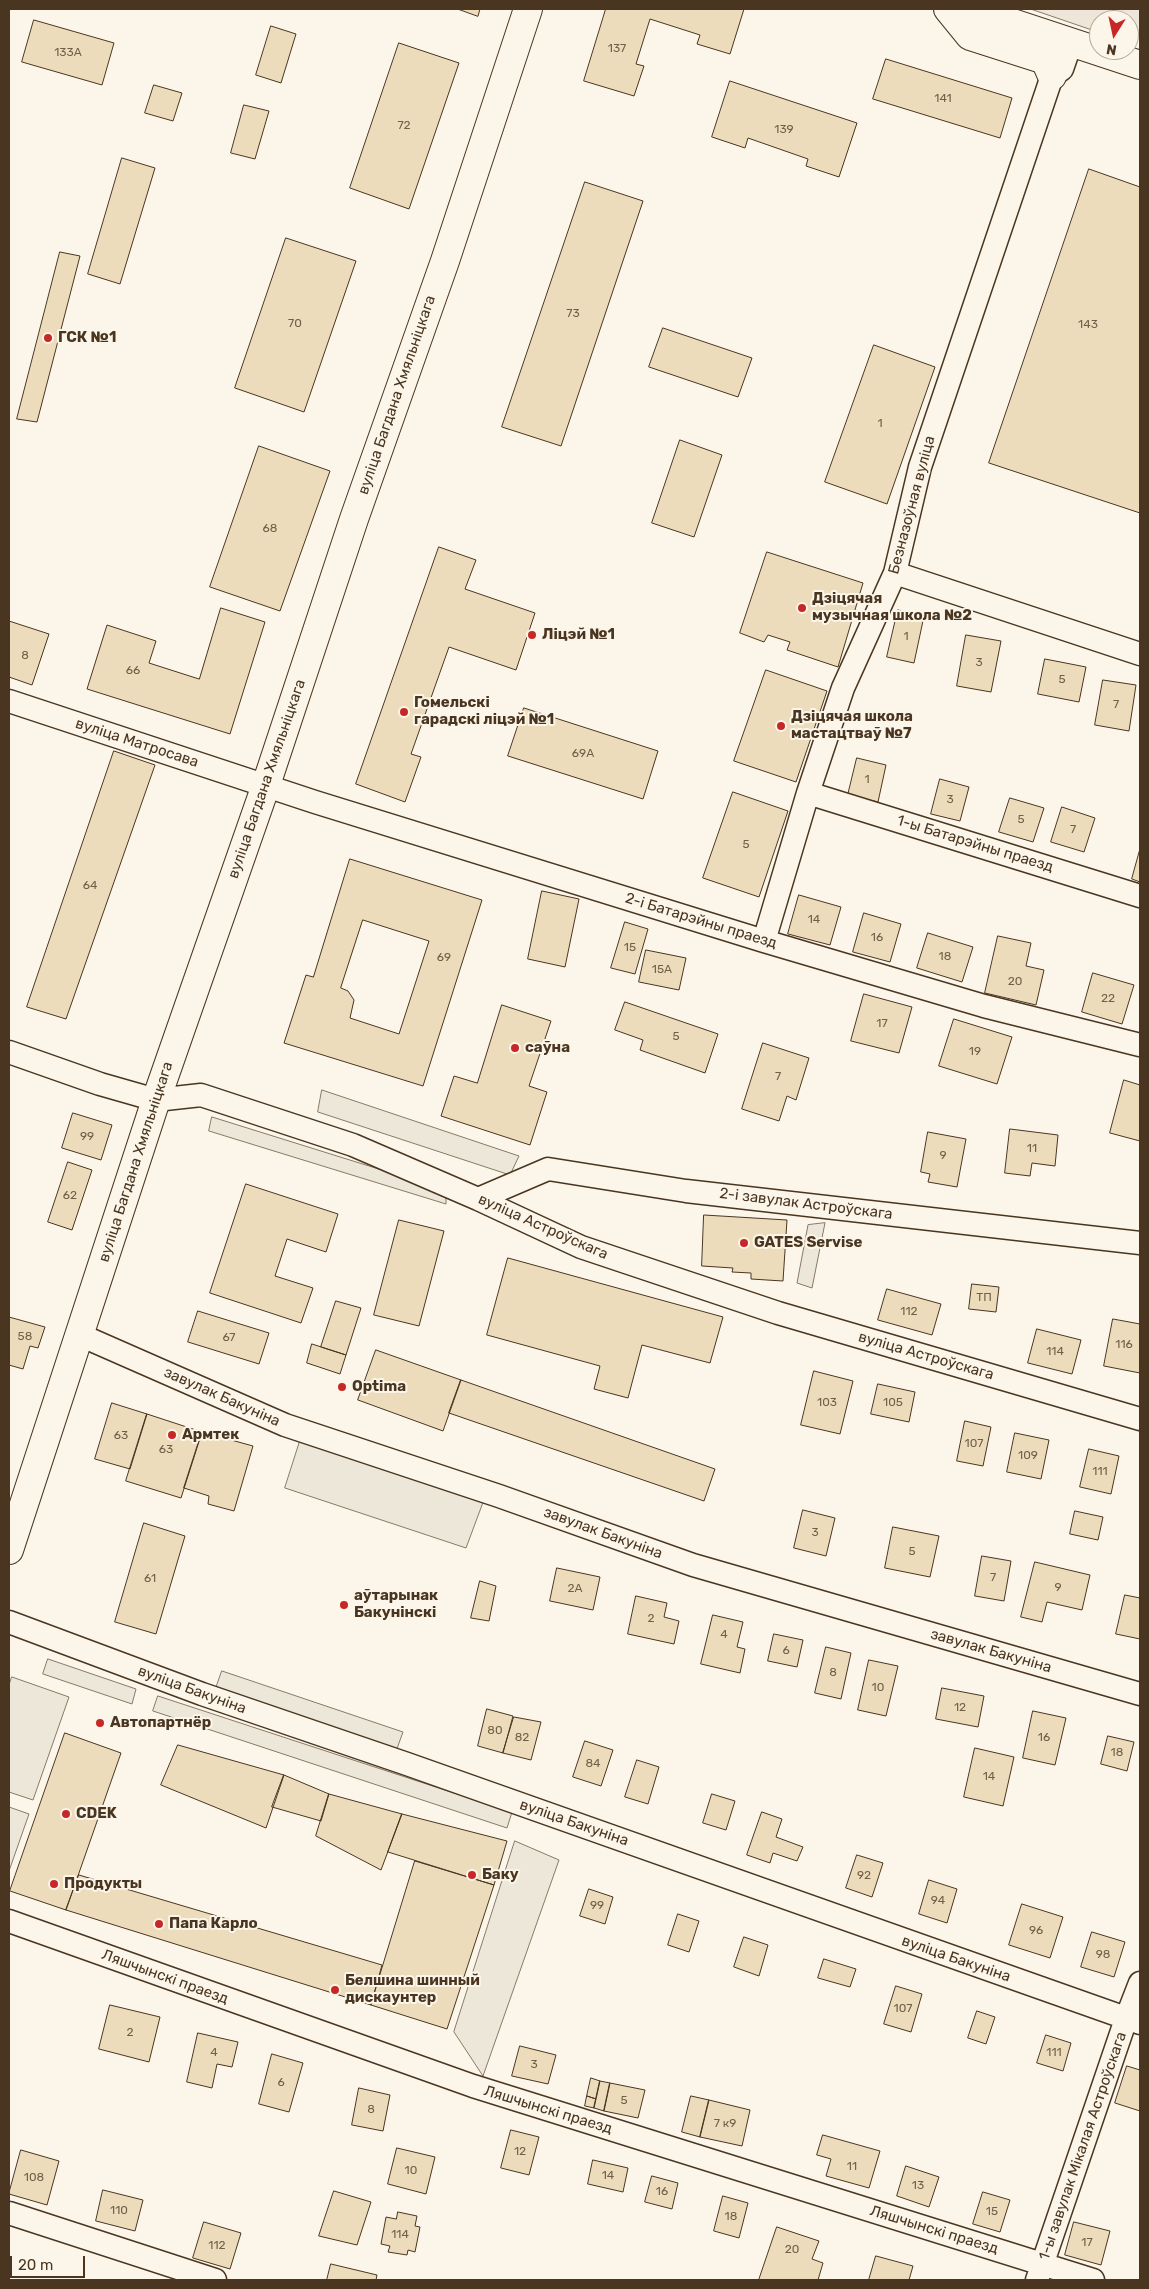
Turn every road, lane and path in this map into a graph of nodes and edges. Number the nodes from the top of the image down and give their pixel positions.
1 (528, 9) edge
2 (948, 9) edge
3 (970, 9) edge
4 (1071, 43) junction
5 (1140, 66) edge
6 (1052, 76) junction
7 (895, 573) junction
8 (1140, 654) edge
9 (9, 701) edge
10 (266, 786) junction
11 (808, 793) junction
12 (1140, 896) edge
13 (764, 941) junction
14 (1140, 1045) edge
15 (9, 1052) edge
16 (156, 1100) junction
17 (478, 1199) junction
18 (1140, 1243) edge
19 (80, 1335) junction
20 (1140, 1419) edge
21 (9, 1550) edge
22 (9, 1622) edge
23 (1140, 1694) edge
24 (9, 1921) edge
25 (1140, 1983) edge
26 (1133, 2021) edge
27 (9, 2213) edge
28 (1040, 2272) edge
29 (215, 2280) edge
30 (1093, 2280) edge

1 - 10 main road, вуліца Багдана Хмяльніцкага
2 - 6 main road
3 - 4 main road
4 - 5 main road
4 - 6 street, Безназоўная вуліца
6 - 7 street, Безназоўная вуліца
7 - 8 street
7 - 11 street, Безназоўная вуліца
9 - 10 street, вуліца Матросава
10 - 13 street, 2-і Батарэйны праезд
10 - 16 main road, вуліца Багдана Хмяльніцкага
11 - 12 street, 1-ы Батарэйны праезд
11 - 13 street, Безназоўная вуліца
13 - 14 street, 2-і Батарэйны праезд
15 - 16 street, вуліца Астроўскага
16 - 17 street, вуліца Астроўскага
16 - 19 main road, вуліца Багдана Хмяльніцкага
17 - 18 street, 2-і завулак Астроўскага
17 - 20 street, вуліца Астроўскага
19 - 21 main road, вуліца Багдана Хмяльніцкага
19 - 23 street, завулак Бакуніна
22 - 26 street, вуліца Бакуніна
24 - 28 street, Ляшчынскі праезд
25 - 26 street, 1-ы завулак Мікалая Астроўскага
26 - 28 street, 1-ы завулак Мікалая Астроўскага
27 - 29 street
28 - 30 street, Ляшчынскі праезд

